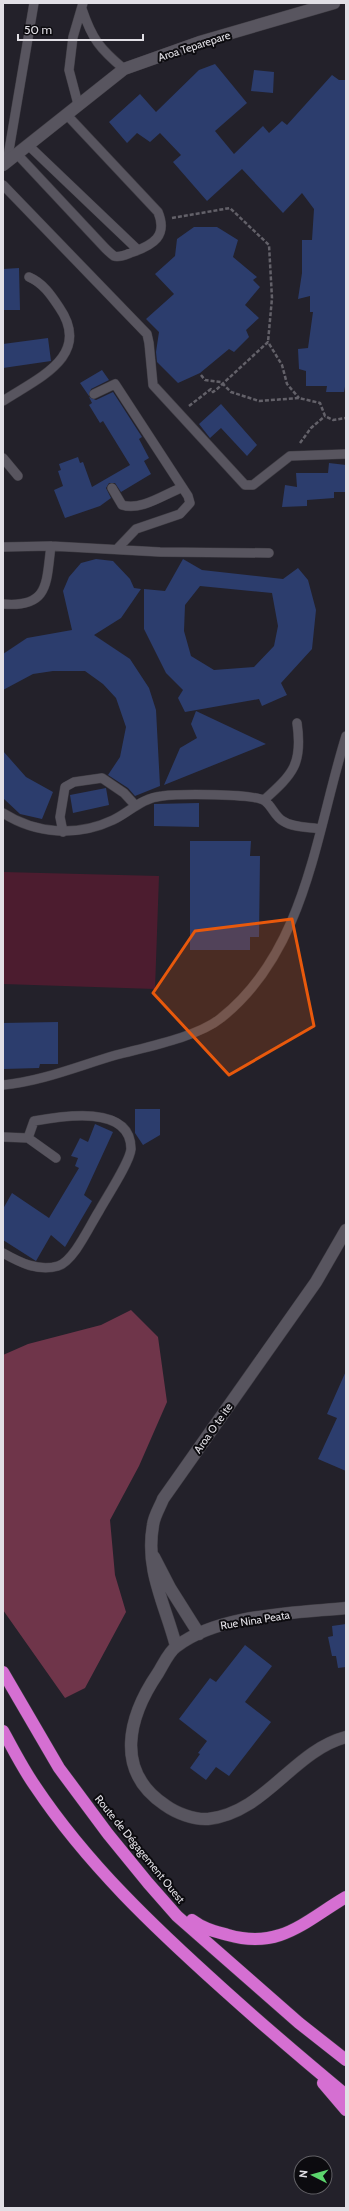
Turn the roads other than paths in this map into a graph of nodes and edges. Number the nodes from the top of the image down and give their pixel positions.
1 (34, 3) edge
2 (334, 3) edge
3 (82, 6) edge
4 (124, 69) junction
5 (78, 104) junction
6 (66, 114) junction
7 (28, 145) junction
8 (17, 154) junction
9 (5, 164) edge
10 (3, 186) edge
11 (138, 250) junction
12 (29, 276) dead end
13 (94, 394) dead end
14 (3, 401) edge
15 (346, 454) edge
16 (3, 458) edge
17 (18, 476) dead end
18 (112, 488) dead end
19 (181, 488) junction
20 (52, 546) junction
21 (3, 547) edge
22 (117, 549) junction
23 (269, 552) dead end
24 (3, 604) edge
25 (297, 723) dead end
26 (346, 736) edge
27 (264, 800) junction
28 (135, 805) junction
29 (3, 812) edge
30 (321, 829) junction
31 (63, 832) junction
32 (3, 1085) edge
33 (3, 1137) edge
34 (28, 1138) junction
35 (56, 1158) dead end
36 (346, 1230) edge
37 (3, 1253) edge
38 (151, 1551) junction
39 (346, 1608) edge
40 (200, 1634) junction
41 (176, 1646) junction
42 (3, 1672) edge
43 (3, 1731) edge
44 (346, 1737) edge
45 (148, 1884) junction
46 (346, 1897) edge
47 (301, 2058) junction
48 (346, 2060) edge
49 (346, 2095) edge
50 (346, 2110) edge

1 - 9 lane
2 - 4 main road, Aroa Teparepare
3 - 4 lane
3 - 5 lane
4 - 5 main road, Aroa Teparepare
5 - 6 main road, Aroa Teparepare
6 - 7 main road, Aroa Teparepare
6 - 11 lane
7 - 8 main road, Aroa Teparepare
7 - 11 lane
8 - 9 main road, Aroa Teparepare
8 - 11 lane
10 - 15 lane
12 - 14 lane
13 - 19 lane
16 - 17 lane
18 - 19 lane
19 - 22 lane
20 - 21 lane
20 - 22 lane
20 - 24 lane
22 - 23 lane
25 - 27 lane
26 - 30 lane
27 - 28 lane
27 - 30 lane
28 - 31 lane
28 - 31 lane
29 - 31 lane
30 - 32 lane
33 - 34 lane
34 - 35 lane
34 - 37 lane
36 - 38 main road, Aroa O te ite
38 - 40 main road
38 - 41 main road, Aroa O te ite
39 - 40 main road, Rue Nina Peata
40 - 41 main road, Rue Nina Peata
41 - 44 main road, Rue Nina Peata
42 - 45 highway, Route de Dégagement Ouest
43 - 47 highway
45 - 46 highway
45 - 48 highway, Route de Dégagement Ouest
47 - 49 highway
47 - 50 highway

